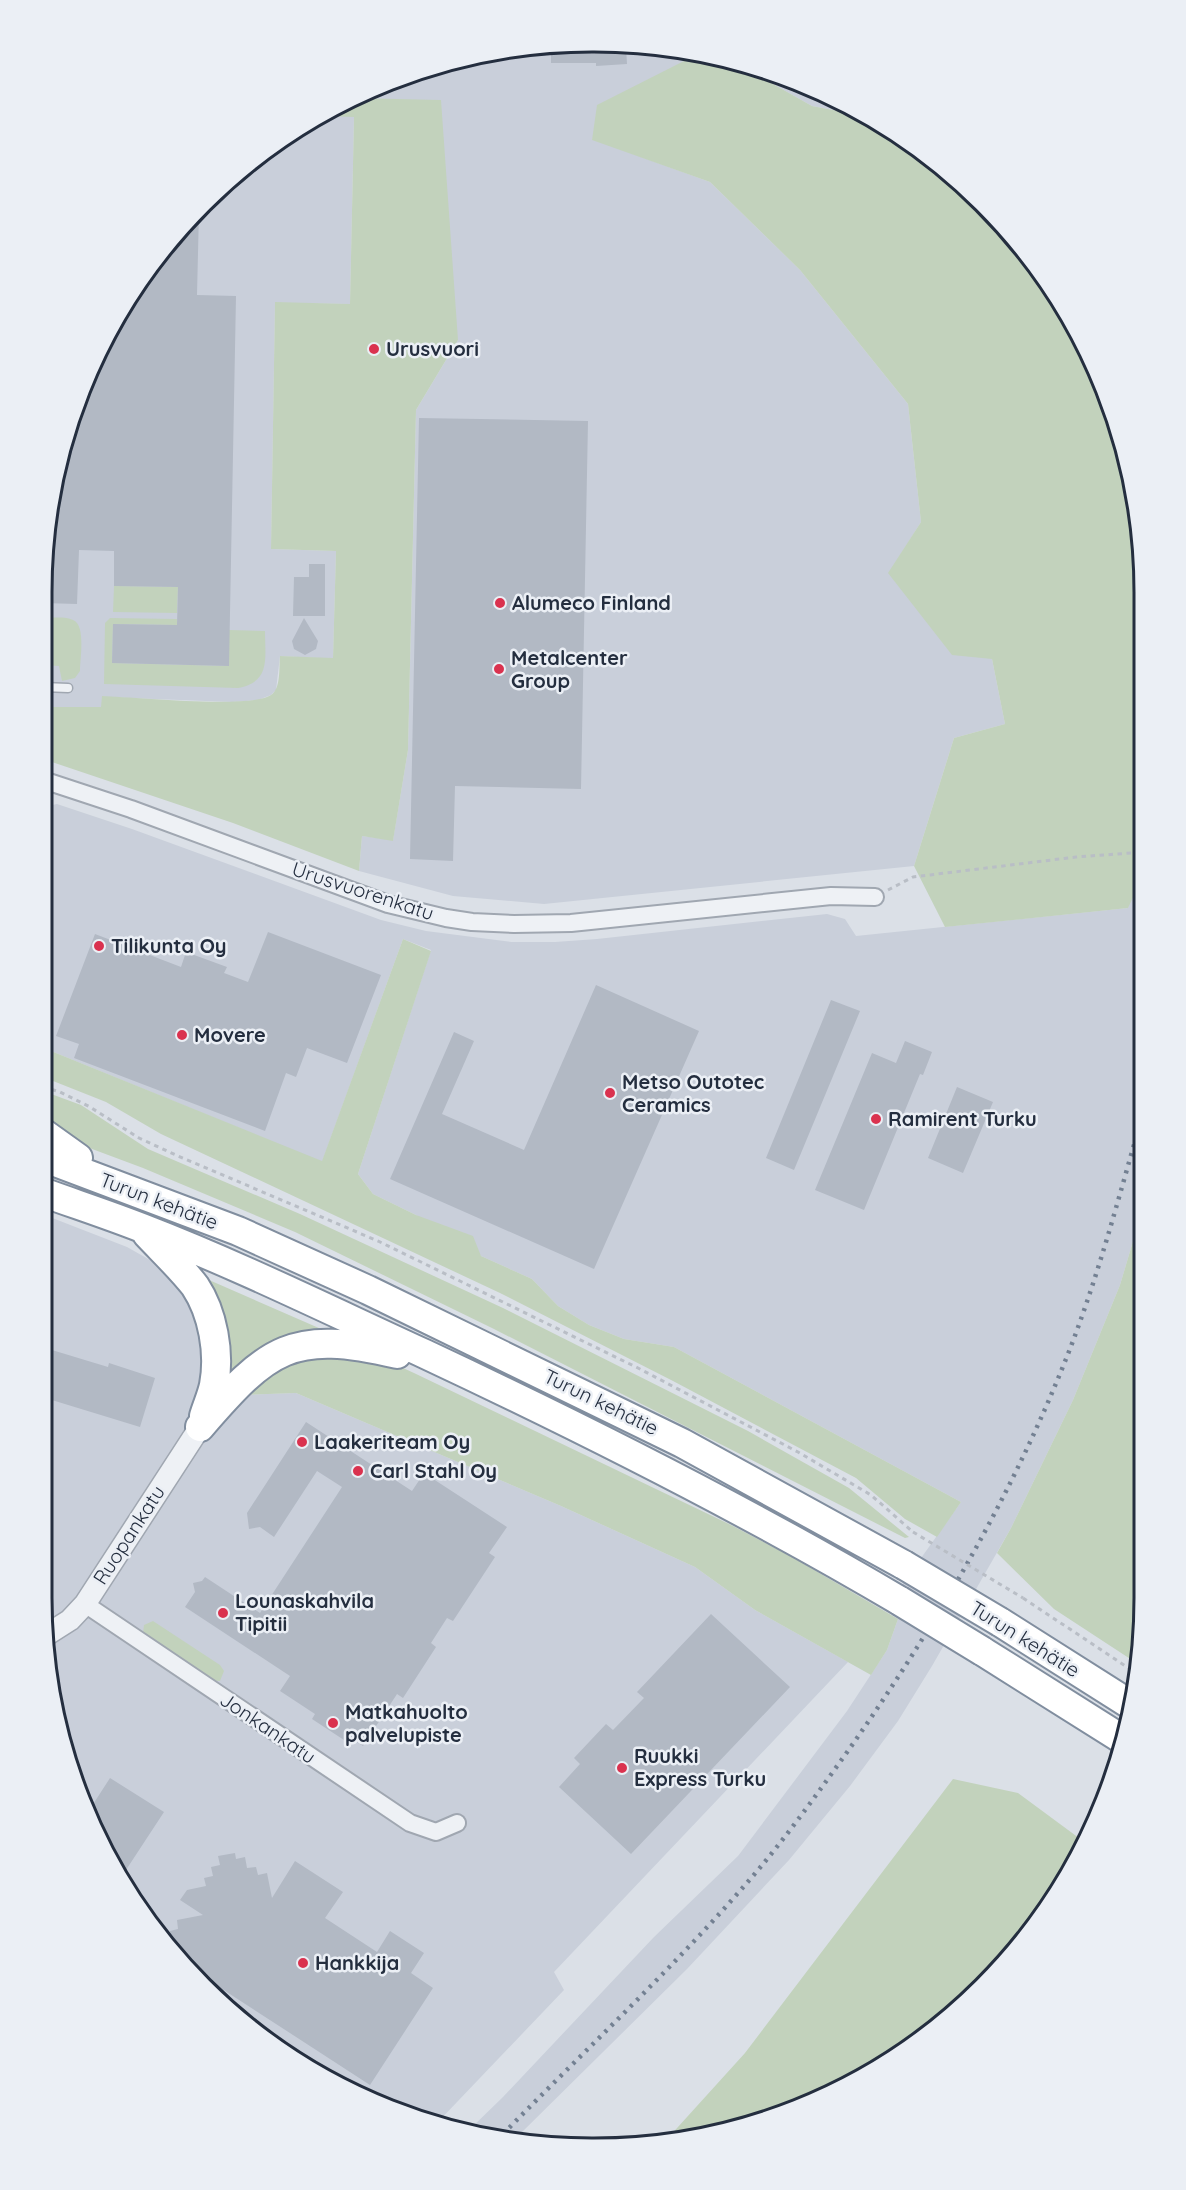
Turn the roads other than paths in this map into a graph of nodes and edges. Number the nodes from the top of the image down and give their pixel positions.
1 (52, 687) edge
2 (68, 688) dead end
3 (52, 783) edge
4 (875, 897) road end
5 (52, 1140) edge
6 (52, 1160) edge
7 (115, 1182) junction
8 (52, 1196) edge
9 (142, 1228) junction
10 (456, 1369) junction
11 (517, 1379) junction
12 (200, 1427) junction
13 (84, 1604) junction
14 (54, 1630) edge
15 (1123, 1700) edge
16 (1115, 1735) edge
17 (457, 1823) dead end

1 - 2 lane
3 - 4 street, Urusvuorenkatu
5 - 7 highway
6 - 7 highway, Turun kehätie
7 - 11 highway, Turun kehätie
8 - 9 highway, Turun kehätie
9 - 10 highway, Turun kehätie
9 - 12 highway
10 - 11 highway, Turun kehätie
10 - 12 highway
11 - 15 highway, Turun kehätie, bridge
11 - 16 highway, Turun kehätie, bridge
12 - 13 street, Ruopankatu
13 - 14 street, Ruopankatu
13 - 17 street, Jonkankatu

